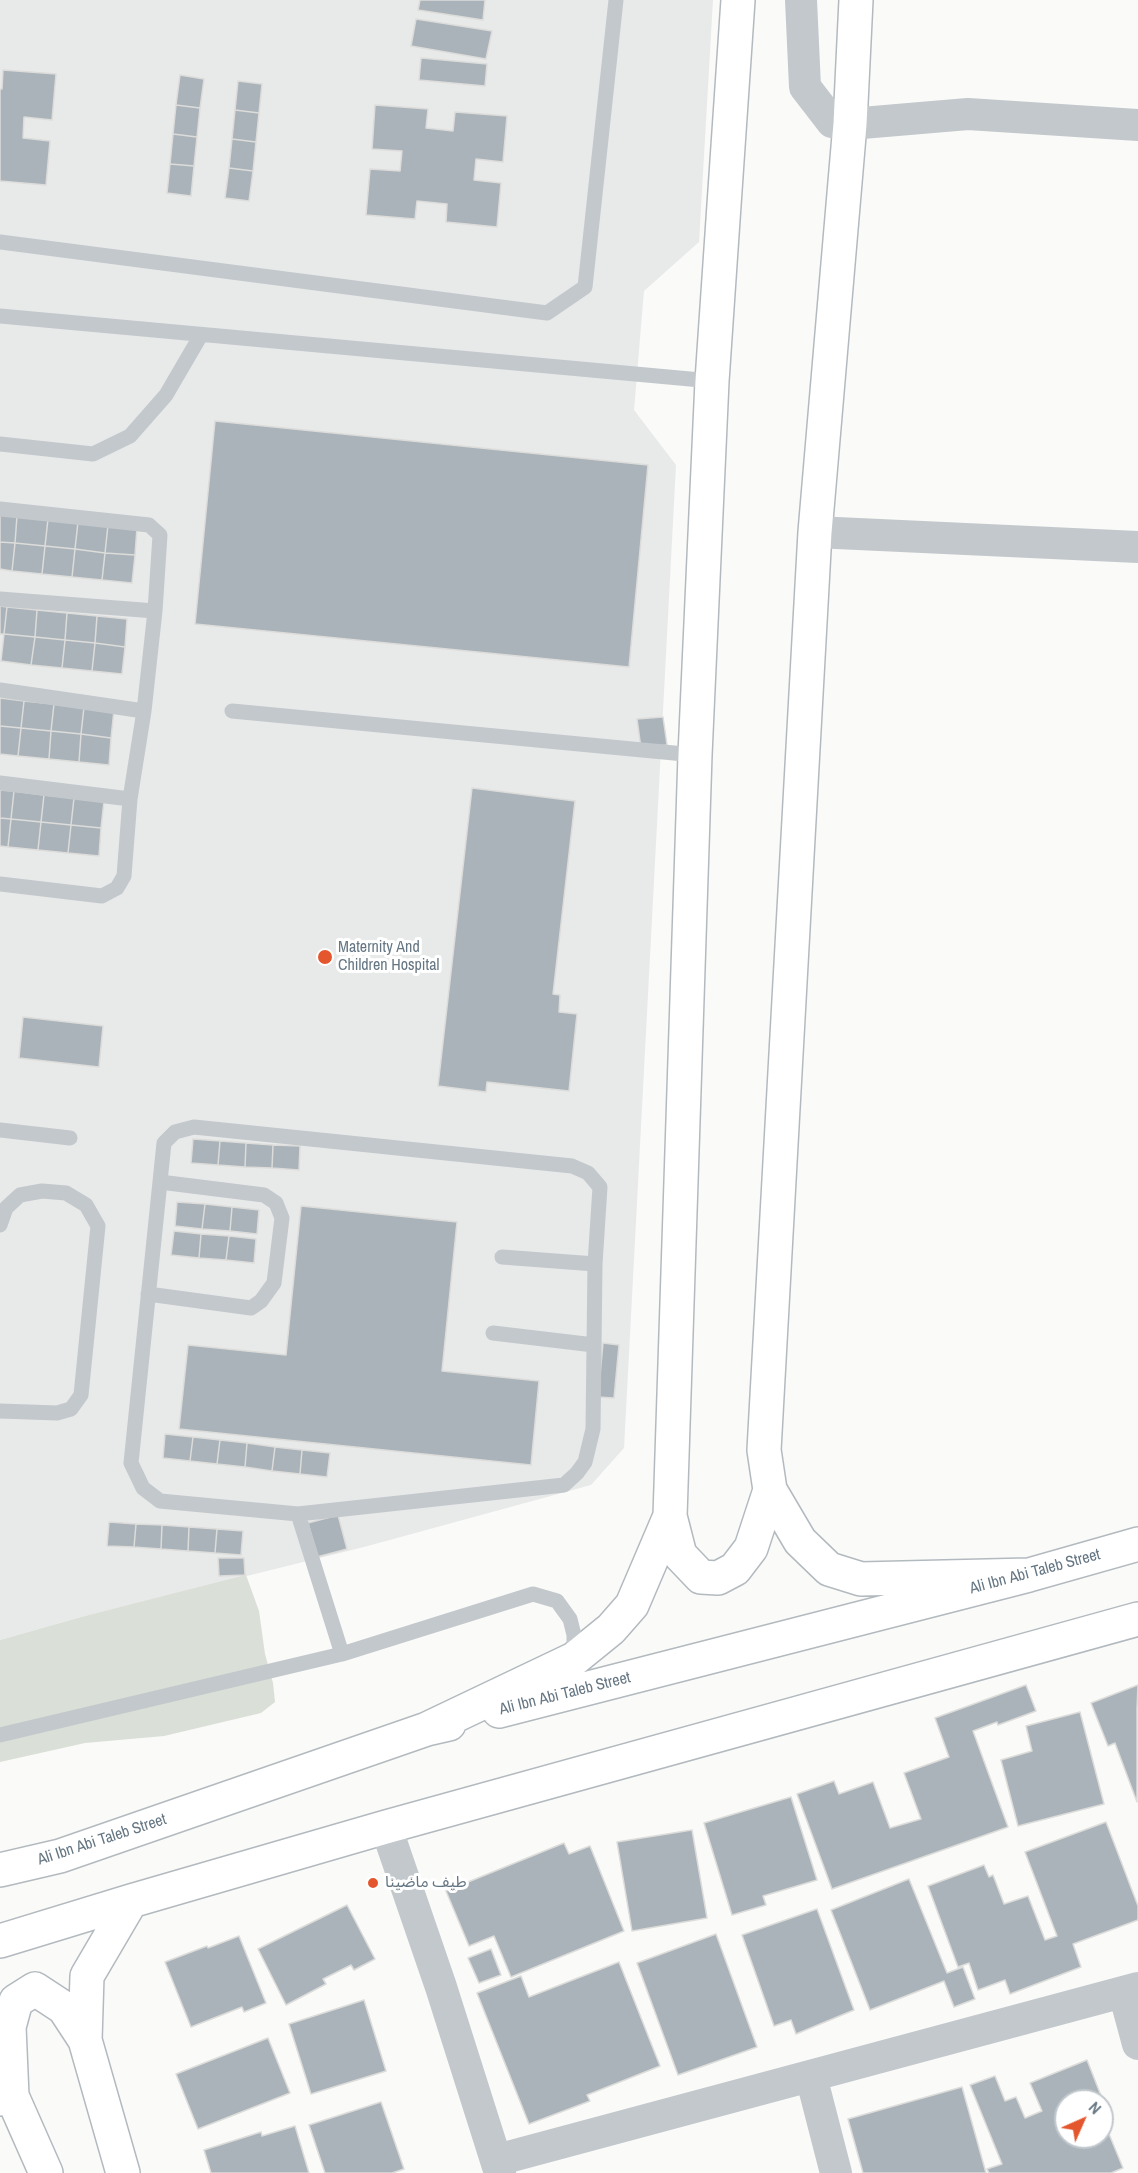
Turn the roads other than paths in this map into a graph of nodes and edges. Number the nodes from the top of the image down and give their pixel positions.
1 (616, 0) edge
2 (738, 0) edge
3 (801, 0) edge
4 (856, 0) edge
5 (850, 124) junction
6 (1138, 125) edge
7 (0, 242) edge
8 (0, 316) edge
9 (201, 335) junction
10 (712, 381) junction
11 (0, 444) edge
12 (0, 509) edge
13 (815, 532) junction
14 (1138, 547) edge
15 (0, 599) edge
16 (155, 611) junction
17 (0, 690) edge
18 (144, 711) junction
19 (232, 711) dead end
20 (695, 755) junction
21 (0, 783) edge
22 (130, 799) junction
23 (0, 884) edge
24 (0, 1130) edge
25 (70, 1138) dead end
26 (160, 1182) junction
27 (0, 1225) edge
28 (502, 1257) dead end
29 (595, 1264) junction
30 (148, 1294) junction
31 (493, 1333) dead end
32 (594, 1345) junction
33 (0, 1411) edge
34 (770, 1490) junction
35 (298, 1514) junction
36 (670, 1516) junction
37 (1138, 1544) edge
38 (1029, 1575) junction
39 (1138, 1619) edge
40 (342, 1654) junction
41 (574, 1659) junction
42 (428, 1729) junction
43 (0, 1736) edge
44 (386, 1827) junction
45 (0, 1870) edge
46 (131, 1901) junction
47 (0, 1941) edge
48 (1131, 1990) edge
49 (85, 2040) junction
50 (1138, 2044) edge
51 (811, 2076) junction
52 (4, 2090) edge
53 (498, 2167) edge
54 (46, 2173) edge
55 (123, 2173) edge
56 (836, 2173) edge

1 - 7 lane
2 - 10 street
3 - 5 street
4 - 5 street
5 - 6 street
5 - 13 street
8 - 9 lane
9 - 10 lane
9 - 11 lane
10 - 20 street
12 - 16 lane
13 - 14 street
13 - 34 street
15 - 16 lane
16 - 18 lane
17 - 18 lane
18 - 22 lane
19 - 20 lane
20 - 36 street
21 - 22 lane
22 - 23 lane
24 - 25 lane
26 - 29 lane
26 - 30 lane
26 - 30 lane
27 - 33 lane
28 - 29 lane
29 - 32 lane
30 - 35 lane
31 - 32 lane
32 - 35 lane
34 - 36 street
34 - 38 street
35 - 40 lane
36 - 41 street
37 - 38 street, Ali Ibn Abi Taleb Street
38 - 42 street, Ali Ibn Abi Taleb Street
39 - 44 street
40 - 41 lane
40 - 43 lane
41 - 42 street
42 - 45 street, Ali Ibn Abi Taleb Street
44 - 46 street
44 - 53 street
46 - 47 street
46 - 49 street
48 - 50 street
48 - 51 street
49 - 52 street
49 - 55 street
51 - 53 street
51 - 56 street
52 - 54 street

